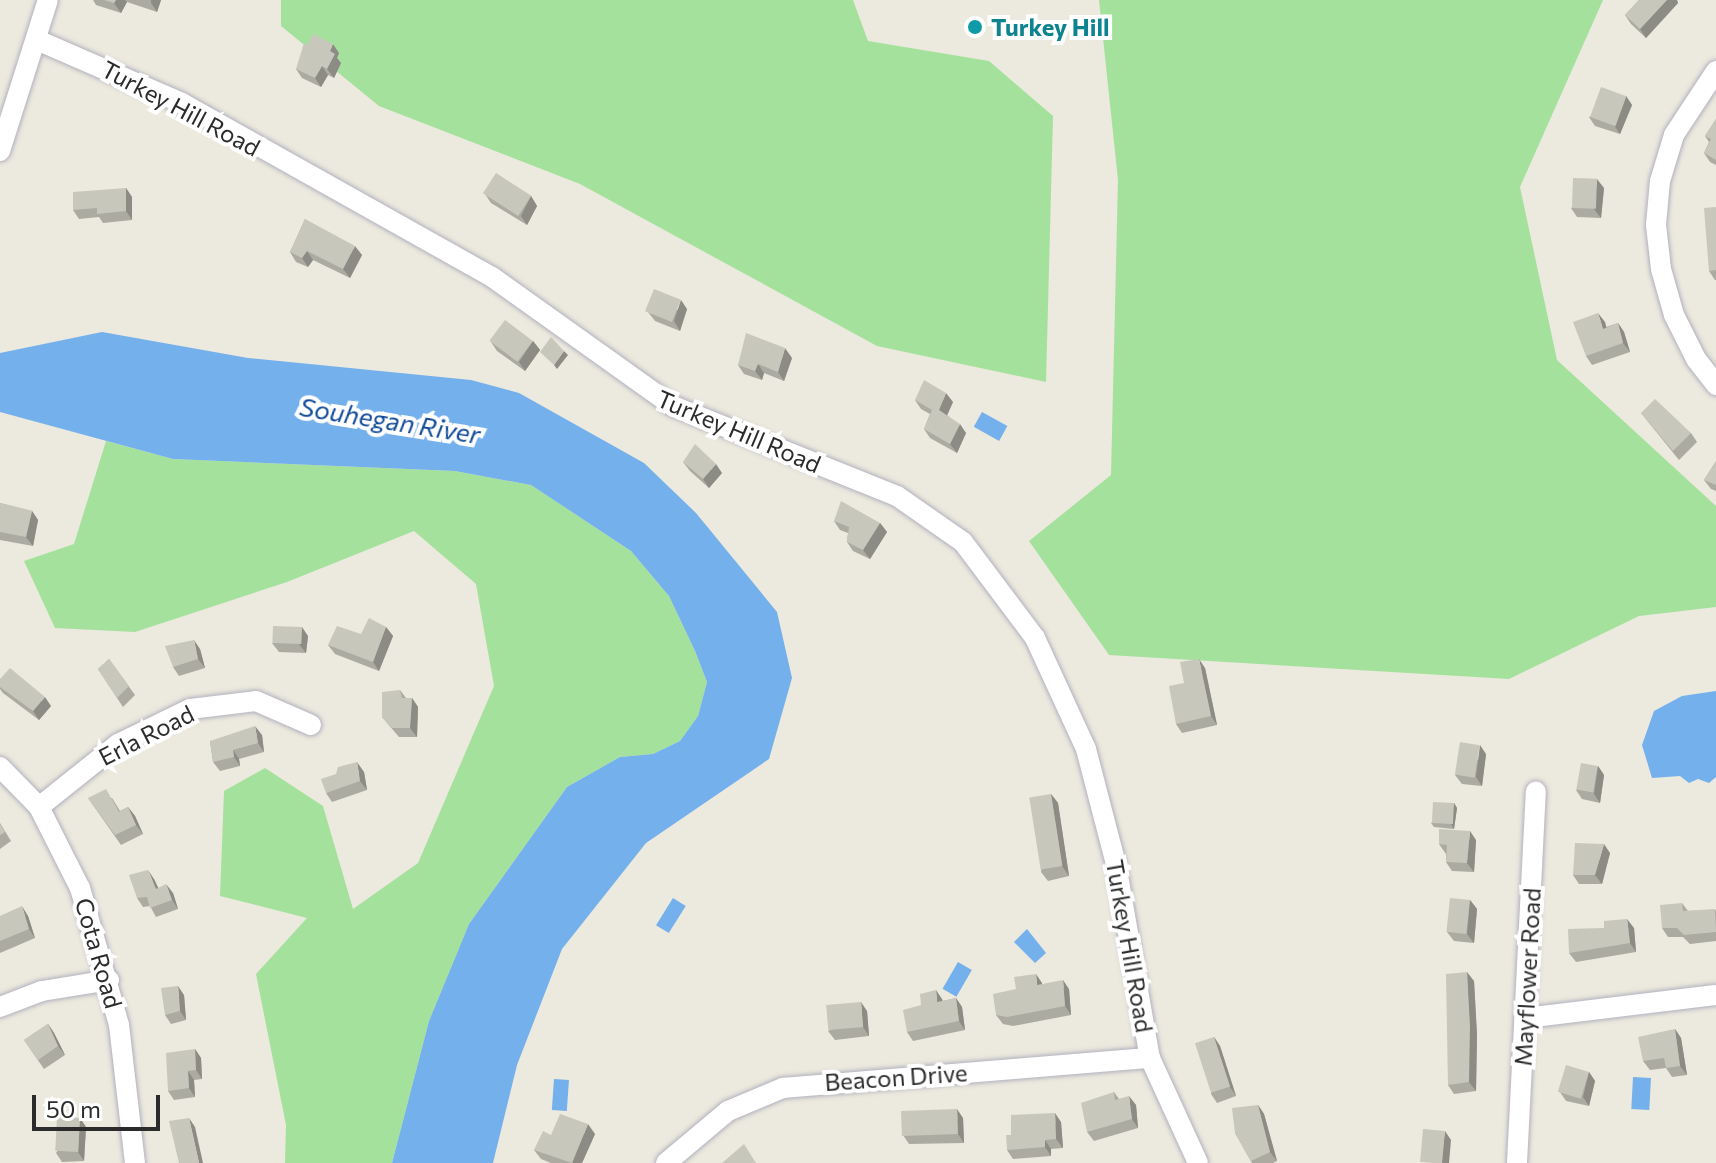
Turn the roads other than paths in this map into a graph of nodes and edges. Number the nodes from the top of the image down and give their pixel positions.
1 (48, 0) edge
2 (37, 40) junction
3 (1716, 71) edge
4 (0, 151) edge
5 (1716, 385) edge
6 (311, 725) dead end
7 (0, 767) edge
8 (1536, 791) dead end
9 (39, 807) junction
10 (109, 980) junction
11 (1716, 995) edge
12 (0, 1007) edge
13 (1525, 1018) junction
14 (1150, 1058) junction
15 (135, 1163) edge
16 (666, 1163) edge
17 (1198, 1163) edge
18 (1517, 1163) edge

1 - 2 street
2 - 4 street
2 - 14 street, Turkey Hill Road
3 - 5 street
6 - 9 street, Erla Road
7 - 9 street, Cota Road
8 - 13 street, Mayflower Road
9 - 10 street, Cota Road
10 - 12 street
10 - 15 street, Cota Road
11 - 13 street
13 - 18 street, Mayflower Road
14 - 16 street, Beacon Drive
14 - 17 street, Turkey Hill Road

